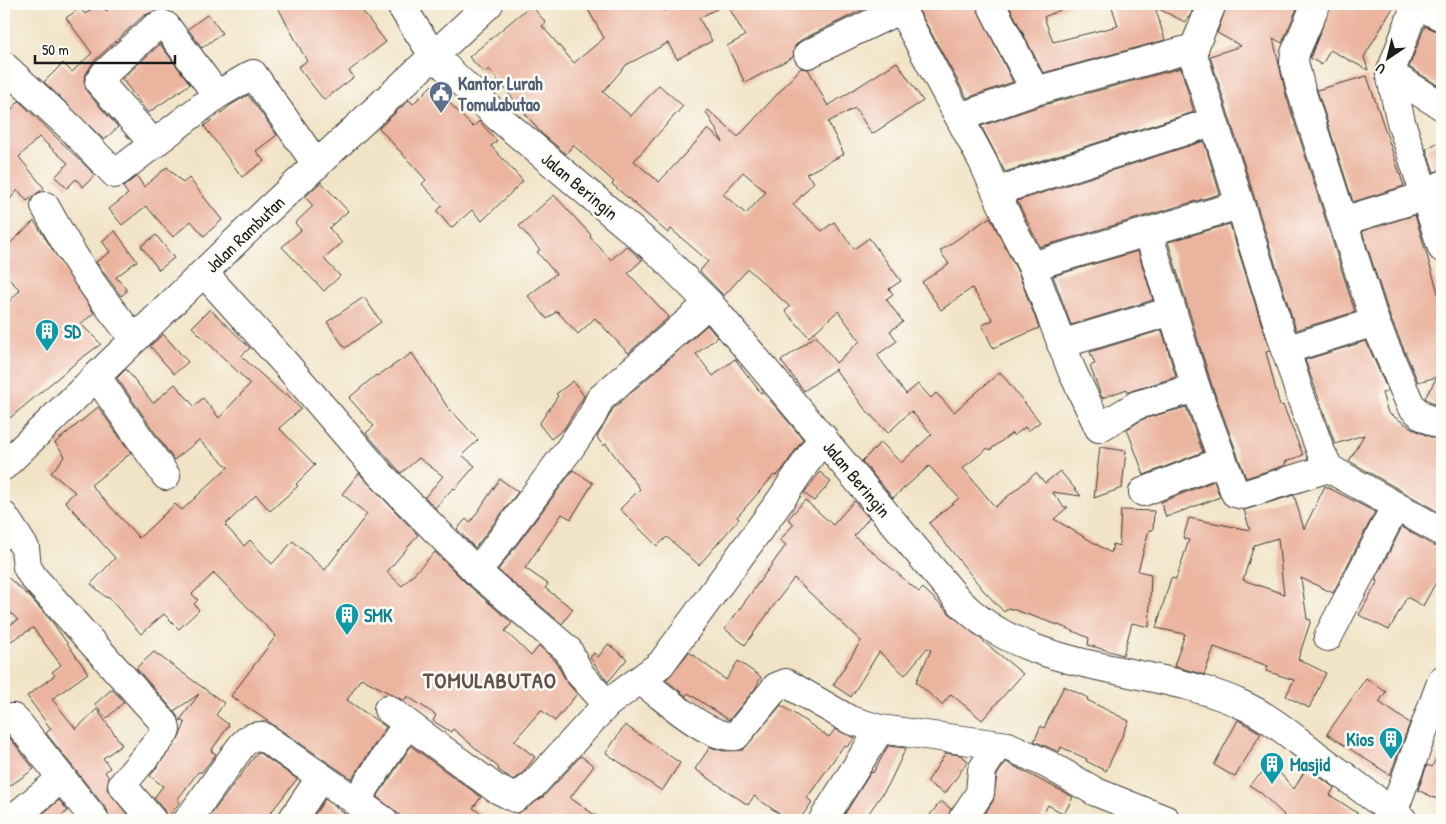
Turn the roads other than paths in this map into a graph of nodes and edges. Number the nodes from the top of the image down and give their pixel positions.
1 (400, 4) edge
2 (489, 4) edge
3 (991, 4) edge
4 (1212, 4) edge
5 (1316, 4) edge
6 (903, 6) edge
7 (1442, 17) edge
8 (1194, 48) junction
9 (808, 54) dead end
10 (433, 55) junction
11 (4, 66) edge
12 (1390, 74) junction
13 (1035, 91) junction
14 (218, 96) junction
15 (1442, 106) edge
16 (960, 117) junction
17 (1213, 122) junction
18 (154, 144) junction
19 (317, 165) junction
20 (997, 190) junction
21 (1433, 190) edge
22 (1239, 205) junction
23 (45, 206) dead end
24 (1343, 221) junction
25 (1148, 232) junction
26 (1442, 248) edge
27 (1032, 266) junction
28 (204, 273) junction
29 (710, 303) junction
30 (1172, 311) junction
31 (1375, 322) junction
32 (135, 339) junction
33 (1061, 344) junction
34 (1285, 350) junction
35 (96, 376) junction
36 (1196, 388) junction
37 (1442, 426) edge
38 (822, 437) junction
39 (1222, 461) junction
40 (4, 466) edge
41 (1329, 468) junction
42 (166, 476) dead end
43 (1143, 492) dead end
44 (1395, 507) junction
45 (4, 516) edge
46 (1442, 532) edge
47 (477, 572) junction
48 (1328, 637) dead end
49 (1442, 680) edge
50 (641, 681) junction
51 (607, 704) junction
52 (4, 718) edge
53 (880, 729) junction
54 (998, 745) junction
55 (321, 777) junction
56 (62, 778) junction
57 (356, 801) junction
58 (1384, 813) edge
59 (11, 820) edge
60 (95, 820) edge
61 (152, 820) edge
62 (188, 820) edge
63 (292, 820) edge
64 (383, 820) edge
65 (823, 820) edge
66 (962, 820) edge
67 (1166, 820) edge

1 - 10 street, Jalan Beringin
2 - 10 street, Jalan Rambutan
3 - 13 street
4 - 8 street
5 - 24 street
6 - 9 street
6 - 16 street
7 - 12 street
8 - 13 street
8 - 17 street
10 - 19 street, Jalan Rambutan
10 - 29 street, Jalan Beringin
11 - 18 street
12 - 15 street
12 - 21 street
13 - 16 street
14 - 18 street
14 - 18 street
14 - 19 street
16 - 20 street
17 - 20 street
17 - 22 street
19 - 28 street, Jalan Rambutan
20 - 27 street
21 - 24 street
21 - 26 street
22 - 25 street
22 - 34 street
23 - 32 street
24 - 31 street
25 - 27 street
25 - 30 street
27 - 33 street
28 - 32 street, Jalan Rambutan
28 - 47 street
29 - 38 street, Jalan Beringin
29 - 47 street
30 - 33 street
30 - 36 street
31 - 34 street
31 - 37 street
32 - 35 street, Jalan Rambutan
33 - 36 street
34 - 41 street
35 - 40 street, Jalan Rambutan
35 - 42 street
36 - 39 street
38 - 50 street
38 - 58 street, Jalan Beringin
39 - 41 street
39 - 43 street
41 - 44 street
44 - 46 street
44 - 48 street
45 - 61 street
47 - 51 street
49 - 58 street
50 - 51 street
50 - 53 street
51 - 57 street
52 - 56 street
53 - 54 street
53 - 65 street
54 - 66 street
54 - 67 street
55 - 57 street
55 - 62 street
55 - 63 street
56 - 59 street
56 - 60 street
57 - 64 street

